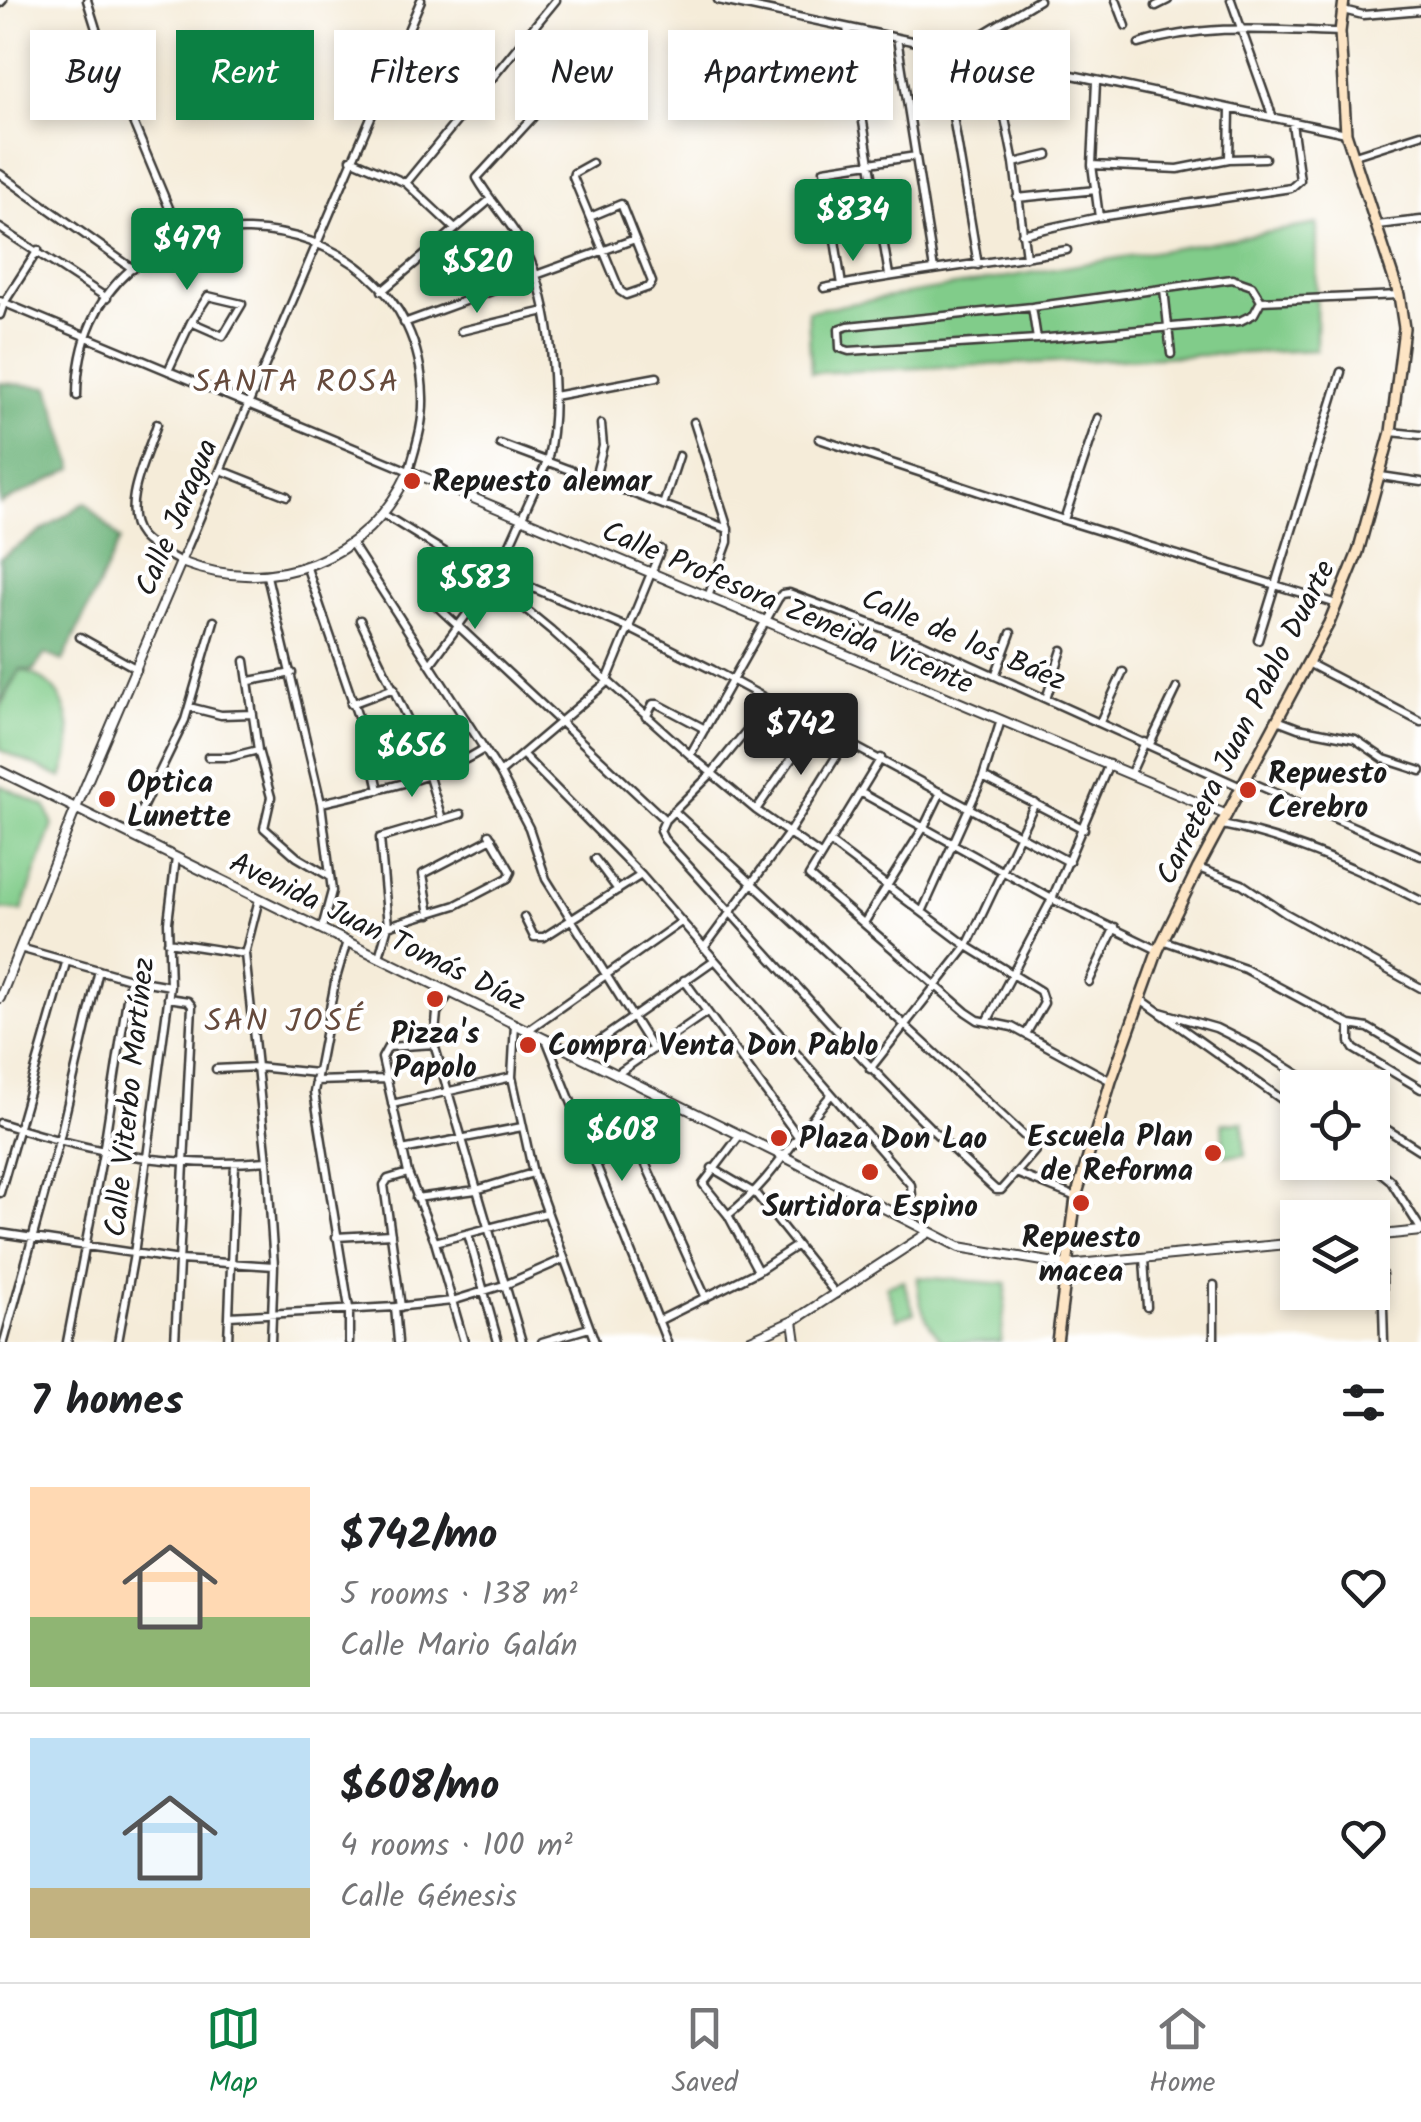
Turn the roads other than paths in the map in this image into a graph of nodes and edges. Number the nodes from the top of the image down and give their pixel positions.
1 (87, 0) edge
2 (421, 0) edge
3 (556, 0) edge
4 (718, 0) edge
5 (1039, 0) edge
6 (1116, 0) edge
7 (1168, 0) edge
8 (1231, 0) edge
9 (1343, 5) edge
10 (1156, 6) dead end
11 (1421, 10) edge
12 (1126, 26) dead end
13 (847, 28) junction
14 (1243, 29) junction
15 (96, 30) edge
16 (408, 30) edge
17 (989, 30) edge
18 (1340, 32) junction
19 (897, 38) junction
20 (913, 41) edge
21 (1139, 44) dead end
22 (495, 71) edge
23 (1070, 76) edge
24 (1096, 82) junction
25 (1230, 110) junction
26 (1273, 119) junction
27 (132, 120) edge
28 (368, 120) edge
29 (456, 120) edge
30 (530, 120) edge
31 (954, 120) edge
32 (1005, 120) edge
33 (1292, 123) junction
34 (1346, 133) junction
35 (1421, 134) edge
36 (1048, 155) dead end
37 (1356, 155) junction
38 (916, 156) junction
39 (1265, 158) dead end
40 (351, 159) junction
41 (1229, 160) junction
42 (869, 162) junction
43 (592, 163) dead end
44 (1014, 163) junction
45 (1092, 165) junction
46 (0, 174) edge
47 (406, 183) junction
48 (1096, 190) junction
49 (1017, 198) junction
50 (491, 199) junction
51 (590, 216) junction
52 (1100, 217) junction
53 (1421, 220) edge
54 (1377, 225) junction
55 (0, 228) edge
56 (455, 229) junction
57 (1022, 234) junction
58 (634, 239) junction
59 (182, 240) junction
60 (315, 244) junction
61 (38, 250) junction
62 (603, 250) junction
63 (1068, 250) dead end
64 (1026, 257) junction
65 (978, 265) junction
66 (133, 269) junction
67 (934, 270) junction
68 (537, 274) junction
69 (890, 275) junction
70 (842, 284) junction
71 (824, 288) dead end
72 (1164, 288) junction
73 (382, 291) junction
74 (1400, 295) junction
75 (107, 298) junction
76 (1261, 301) junction
77 (2, 302) edge
78 (1032, 307) junction
79 (545, 310) junction
80 (0, 315) edge
81 (191, 322) junction
82 (404, 322) junction
83 (1168, 328) junction
84 (461, 331) dead end
85 (87, 336) junction
86 (1037, 339) junction
87 (1171, 354) dead end
88 (168, 371) junction
89 (1341, 372) dead end
90 (656, 377) dead end
91 (77, 396) dead end
92 (554, 396) junction
93 (248, 404) junction
94 (1098, 418) dead end
95 (694, 422) dead end
96 (157, 424) dead end
97 (601, 424) dead end
98 (1391, 432) junction
99 (1421, 435) edge
100 (819, 438) dead end
101 (500, 444) dead end
102 (679, 456) dead end
103 (547, 462) junction
104 (221, 470) junction
105 (408, 472) junction
106 (1381, 476) junction
107 (595, 478) junction
108 (1421, 482) edge
109 (287, 496) dead end
110 (663, 505) junction
111 (383, 514) junction
112 (520, 520) junction
113 (1064, 520) junction
114 (728, 529) junction
115 (352, 544) junction
116 (662, 549) dead end
117 (181, 562) junction
118 (307, 568) junction
119 (498, 572) junction
120 (654, 574) junction
121 (266, 576) junction
122 (490, 580) junction
123 (1276, 586) junction
124 (424, 595) dead end
125 (708, 597) junction
126 (1337, 604) junction
127 (360, 620) dead end
128 (214, 621) dead end
129 (765, 621) junction
130 (458, 625) junction
131 (631, 629) junction
132 (1011, 633) dead end
133 (80, 637) dead end
134 (1258, 640) dead end
135 (1062, 650) dead end
136 (245, 662) dead end
137 (431, 663) junction
138 (1308, 663) junction
139 (137, 668) junction
140 (1123, 672) dead end
141 (292, 674) junction
142 (995, 676) junction
143 (250, 680) junction
144 (606, 682) junction
145 (734, 682) junction
146 (394, 688) junction
147 (1177, 688) dead end
148 (1046, 699) junction
149 (770, 702) junction
150 (351, 704) junction
151 (189, 707) junction
152 (253, 714) junction
153 (646, 717) junction
154 (562, 720) junction
155 (1001, 720) junction
156 (1276, 720) junction
157 (1100, 722) junction
158 (1421, 722) edge
159 (816, 724) junction
160 (706, 730) junction
161 (418, 741) junction
162 (846, 741) junction
163 (1148, 743) junction
164 (484, 749) junction
165 (258, 750) junction
166 (523, 755) junction
167 (690, 756) junction
168 (208, 757) dead end
169 (372, 758) junction
170 (881, 758) junction
171 (1109, 764) junction
172 (0, 771) edge
173 (1421, 771) edge
174 (500, 773) junction
175 (712, 773) junction
176 (1131, 773) junction
177 (428, 777) junction
178 (983, 777) junction
179 (1243, 783) junction
180 (379, 790) junction
181 (860, 792) junction
182 (941, 792) junction
183 (321, 803) junction
184 (1035, 803) junction
185 (970, 807) junction
186 (76, 808) junction
187 (756, 810) junction
188 (676, 812) junction
189 (461, 814) dead end
190 (442, 819) junction
191 (665, 820) junction
192 (1224, 820) junction
193 (924, 827) junction
194 (1084, 829) junction
195 (130, 834) junction
196 (788, 834) junction
197 (1019, 834) junction
198 (829, 842) junction
199 (954, 845) junction
200 (820, 855) junction
201 (1421, 856) edge
202 (176, 857) junction
203 (594, 859) dead end
204 (1069, 862) junction
205 (1198, 868) junction
206 (1003, 872) junction
207 (640, 875) junction
208 (330, 876) junction
209 (750, 884) junction
210 (887, 884) junction
211 (618, 890) junction
212 (260, 899) junction
213 (1052, 899) junction
214 (1421, 901) edge
215 (730, 912) junction
216 (922, 912) junction
217 (430, 914) junction
218 (524, 916) dead end
219 (571, 921) junction
220 (680, 922) junction
221 (864, 924) junction
222 (388, 926) junction
223 (1115, 927) junction
224 (322, 928) junction
225 (168, 942) junction
226 (347, 942) junction
227 (1160, 945) junction
228 (967, 946) junction
229 (20, 948) junction
230 (704, 948) junction
231 (245, 954) junction
232 (378, 957) junction
233 (714, 960) junction
234 (66, 963) junction
235 (99, 970) junction
236 (604, 973) junction
237 (1010, 973) junction
238 (130, 980) junction
239 (684, 980) junction
240 (1090, 982) dead end
241 (170, 986) junction
242 (935, 986) junction
243 (1421, 988) edge
244 (450, 992) junction
245 (0, 998) edge
246 (168, 998) junction
247 (1142, 1000) junction
248 (1154, 1010) junction
249 (707, 1012) junction
250 (632, 1017) junction
251 (988, 1020) junction
252 (515, 1024) junction
253 (1350, 1025) junction
254 (904, 1028) junction
255 (528, 1030) junction
256 (1026, 1034) junction
257 (546, 1040) junction
258 (434, 1044) junction
259 (652, 1048) junction
260 (579, 1056) junction
261 (1421, 1059) edge
262 (216, 1068) dead end
263 (258, 1068) junction
264 (870, 1069) junction
265 (1291, 1070) edge
266 (616, 1075) junction
267 (512, 1076) junction
268 (316, 1077) junction
269 (384, 1078) junction
270 (1112, 1081) junction
271 (1421, 1088) edge
272 (449, 1092) junction
273 (830, 1096) junction
274 (1280, 1099) edge
275 (392, 1104) junction
276 (0, 1123) edge
277 (522, 1128) junction
278 (18, 1129) junction
279 (1390, 1131) edge
280 (582, 1132) junction
281 (740, 1135) junction
282 (797, 1135) junction
283 (461, 1140) junction
284 (60, 1141) junction
285 (402, 1150) junction
286 (1421, 1151) edge
287 (103, 1154) junction
288 (784, 1157) junction
289 (146, 1160) junction
290 (268, 1161) junction
291 (186, 1163) junction
292 (235, 1164) junction
293 (712, 1168) junction
294 (408, 1172) junction
295 (533, 1173) junction
296 (1016, 1173) junction
297 (1390, 1180) edge
298 (476, 1190) junction
299 (0, 1193) edge
300 (756, 1194) junction
301 (1076, 1197) junction
302 (416, 1198) junction
303 (546, 1213) junction
304 (728, 1215) junction
305 (899, 1216) junction
306 (488, 1229) junction
307 (1421, 1230) edge
308 (928, 1233) junction
309 (0, 1234) edge
310 (392, 1234) junction
311 (468, 1234) junction
312 (1390, 1234) edge
313 (336, 1237) junction
314 (32, 1240) junction
315 (434, 1242) junction
316 (1280, 1245) edge
317 (796, 1246) junction
318 (84, 1247) junction
319 (134, 1254) junction
320 (1144, 1258) junction
321 (564, 1259) junction
322 (180, 1260) junction
323 (229, 1264) junction
324 (1067, 1265) junction
325 (274, 1266) junction
326 (758, 1271) junction
327 (507, 1284) junction
328 (1214, 1285) dead end
329 (484, 1290) junction
330 (836, 1294) junction
331 (706, 1298) junction
332 (452, 1301) junction
333 (398, 1307) junction
334 (1148, 1307) dead end
335 (349, 1308) junction
336 (1383, 1310) edge
337 (229, 1316) junction
338 (272, 1316) junction
339 (658, 1321) junction
340 (793, 1321) junction
341 (590, 1328) junction
342 (4, 1342) edge
343 (67, 1342) edge
344 (118, 1342) edge
345 (175, 1342) edge
346 (228, 1342) edge
347 (271, 1342) edge
348 (350, 1342) edge
349 (398, 1342) edge
350 (464, 1342) edge
351 (498, 1342) edge
352 (522, 1342) edge
353 (542, 1342) edge
354 (595, 1342) edge
355 (668, 1342) edge
356 (746, 1342) edge
357 (796, 1342) edge
358 (1057, 1342) edge
359 (1214, 1342) edge
360 (1384, 1342) edge

1 - 15 street
2 - 16 street, Calle Jaragua
3 - 22 street
4 - 13 street
5 - 17 street
6 - 12 street
7 - 10 street
8 - 14 street
9 - 11 street
9 - 18 main road, Carretera Juan Pablo Duarte
13 - 19 street
13 - 42 street
14 - 18 street
14 - 21 street
14 - 26 street
18 - 34 main road, Carretera Juan Pablo Duarte
19 - 20 street
19 - 38 street
23 - 24 street
24 - 25 street
24 - 45 street
25 - 26 street
25 - 41 street
26 - 33 street
27 - 59 street
28 - 40 street, Calle Jaragua
29 - 47 street
30 - 50 street
31 - 65 street
32 - 44 street
33 - 34 street
33 - 52 street
34 - 37 main road, Carretera Juan Pablo Duarte
35 - 37 street
36 - 44 street
37 - 54 main road, Carretera Juan Pablo Duarte
38 - 42 street
38 - 67 street
39 - 41 street
40 - 47 street
40 - 60 street, Calle Jaragua
41 - 45 street
42 - 69 street
42 - 70 street
43 - 51 street
44 - 49 street
45 - 48 street
46 - 66 street
47 - 56 street
48 - 49 street
48 - 52 street
49 - 57 street
50 - 56 street
50 - 68 street
51 - 58 street
51 - 62 street
52 - 57 street
53 - 54 street
54 - 74 main road, Carretera Juan Pablo Duarte
55 - 61 street
56 - 73 street
57 - 64 street
58 - 62 street
58 - 62 street
59 - 60 street
59 - 66 street
60 - 73 street
60 - 93 street, Calle Jaragua
61 - 75 street
61 - 77 street
62 - 68 street
63 - 64 street
64 - 65 street
65 - 67 street
66 - 75 street
67 - 69 street
68 - 79 street
68 - 82 street
69 - 70 street
70 - 71 street
72 - 76 street
72 - 78 street
72 - 83 street
73 - 82 street
74 - 76 street
74 - 98 main road, Carretera Juan Pablo Duarte
75 - 85 street
76 - 83 street
77 - 80 street
77 - 85 street, Calle Profesora Zeneida Vicente
78 - 86 street
78 - 86 street
79 - 84 street
79 - 92 street
81 - 81 street
81 - 88 street
82 - 105 street
83 - 86 street
83 - 87 street
85 - 88 street, Calle Profesora Zeneida Vicente
85 - 91 street
88 - 93 street, Calle Profesora Zeneida Vicente
89 - 123 street
90 - 92 street
92 - 103 street
93 - 104 street, Calle Jaragua
93 - 105 street, Calle Profesora Zeneida Vicente
94 - 113 street
95 - 114 street
96 - 117 street
97 - 107 street
98 - 99 street
98 - 106 main road, Carretera Juan Pablo Duarte
100 - 113 street
101 - 103 street
102 - 110 street
103 - 107 street
103 - 112 street
104 - 109 street
104 - 117 street, Calle Jaragua
105 - 111 street
105 - 112 street, Calle Profesora Zeneida Vicente
106 - 108 street
106 - 126 main road, Carretera Juan Pablo Duarte
107 - 110 street
110 - 114 street
111 - 115 street
111 - 122 street
112 - 119 street
112 - 120 street, Calle Profesora Zeneida Vicente
113 - 123 street
114 - 125 street
115 - 118 street
115 - 137 street
116 - 120 street
117 - 121 street
117 - 139 street, Calle Jaragua
118 - 121 street
118 - 150 street
119 - 122 street
119 - 131 street
120 - 125 street, Calle Profesora Zeneida Vicente
120 - 131 street
121 - 141 street
122 - 130 street
122 - 144 street
123 - 126 street
123 - 134 street
124 - 130 street
125 - 129 street, Calle Profesora Zeneida Vicente
126 - 138 main road, Carretera Juan Pablo Duarte
127 - 146 street
128 - 151 street
129 - 142 street, Calle de los Báez
129 - 145 street, Calle de los Báez
129 - 155 street, Calle Profesora Zeneida Vicente
130 - 137 street
130 - 154 street
131 - 144 street
131 - 145 street
132 - 142 street
133 - 139 street
135 - 148 street
136 - 143 street
137 - 164 street
138 - 156 main road, Carretera Juan Pablo Duarte
138 - 158 street
139 - 186 street, Calle Jaragua
140 - 157 street
141 - 143 street
141 - 183 street
142 - 148 street, Calle de los Báez
143 - 152 street
144 - 153 street
144 - 154 street
145 - 149 street
145 - 160 street, Calle de los Báez
146 - 150 street
146 - 161 street
147 - 163 street
148 - 157 street, Calle de los Báez
149 - 159 street
149 - 175 street
150 - 169 street
151 - 152 street
151 - 195 street
152 - 165 street
153 - 160 street
153 - 167 street
154 - 166 street
154 - 191 street
155 - 171 street, Calle Profesora Zeneida Vicente
155 - 178 street
156 - 173 street
156 - 179 main road, Carretera Juan Pablo Duarte
157 - 163 street, Calle de los Báez
159 - 162 street
159 - 187 street
160 - 167 street, Calle de los Báez
161 - 169 street
161 - 177 street
162 - 170 street
162 - 196 street
163 - 176 street
163 - 179 street, Calle de los Báez
164 - 174 street
164 - 177 street
165 - 168 street
165 - 208 street
166 - 174 street
166 - 207 street
167 - 175 street
169 - 180 street
170 - 181 street
170 - 182 street
171 - 176 street, Calle Profesora Zeneida Vicente
171 - 194 street
172 - 186 street, Avenida Juan Tomás Díaz
174 - 219 street
175 - 187 street
175 - 188 street
176 - 192 street, Calle Profesora Zeneida Vicente
177 - 180 street
177 - 190 street
178 - 184 street
178 - 185 street
179 - 192 main road, Carretera Juan Pablo Duarte
179 - 201 street, Calle de los Báez
180 - 183 street
181 - 193 street
181 - 198 street
182 - 185 street
182 - 193 street
183 - 208 street
184 - 194 street
184 - 197 street
185 - 197 street
185 - 199 street
186 - 195 street, Avenida Juan Tomás Díaz
186 - 229 street, Calle Jaragua
187 - 196 street
188 - 191 street
188 - 209 street
189 - 190 street
190 - 222 street
191 - 215 street
192 - 205 main road, Carretera Juan Pablo Duarte
192 - 214 street
193 - 199 street
193 - 210 street
194 - 204 street
195 - 202 street, Avenida Juan Tomás Díaz
196 - 200 street
196 - 209 street
197 - 204 street
197 - 206 street
198 - 200 street
198 - 210 street
199 - 206 street
199 - 216 street
200 - 221 street
202 - 212 street, Avenida Juan Tomás Díaz
202 - 225 street, Calle Viterbo Martínez
203 - 211 street
204 - 213 street
205 - 227 main road, Carretera Juan Pablo Duarte
205 - 243 street
206 - 213 street
206 - 228 street
207 - 211 street
207 - 220 street
208 - 224 street
209 - 215 street
209 - 254 street
210 - 216 street
210 - 221 street
211 - 219 street
212 - 224 street, Avenida Juan Tomás Díaz
212 - 231 street
213 - 223 street
213 - 237 street
215 - 230 street
215 - 264 street
216 - 228 street
217 - 217 street
217 - 222 street
218 - 219 street
219 - 236 street
220 - 230 street
220 - 236 street
221 - 242 street
222 - 232 street
223 - 227 street
223 - 240 street
224 - 226 street, Avenida Juan Tomás Díaz
225 - 231 street
225 - 241 street, Calle Viterbo Martínez
226 - 232 street, Avenida Juan Tomás Díaz
226 - 268 street
227 - 247 main road, Carretera Juan Pablo Duarte
227 - 253 street
228 - 237 street
228 - 242 street
229 - 234 street
229 - 245 street, Calle Jaragua
230 - 233 street
231 - 263 street
232 - 244 street, Avenida Juan Tomás Díaz
233 - 239 street
233 - 273 street
234 - 235 street
234 - 278 street
235 - 238 street
235 - 284 street
236 - 250 street
236 - 255 street
237 - 251 street
237 - 256 street
238 - 241 street
238 - 287 street
239 - 249 street
239 - 250 street
241 - 246 street, Calle Viterbo Martínez
242 - 251 street
242 - 254 street
244 - 252 street, Avenida Juan Tomás Díaz
244 - 258 street
246 - 289 street, Calle Viterbo Martínez
246 - 291 street
247 - 248 street
247 - 270 main road, Carretera Juan Pablo Duarte
248 - 265 street
248 - 274 street
249 - 259 street
249 - 282 street
250 - 259 street
250 - 260 street
251 - 256 street
252 - 255 street, Avenida Juan Tomás Díaz
252 - 267 street
253 - 261 street
253 - 271 street
254 - 264 street
254 - 296 street
255 - 257 street, Avenida Juan Tomás Díaz
256 - 270 street
257 - 260 street, Avenida Juan Tomás Díaz
257 - 280 street
258 - 269 street
258 - 272 street
259 - 266 street
260 - 266 street, Avenida Juan Tomás Díaz
262 - 263 street
263 - 268 street
263 - 290 street
264 - 296 street
266 - 281 street, Avenida Juan Tomás Díaz
267 - 272 street
267 - 277 street
268 - 269 street
268 - 313 street
269 - 275 street
270 - 301 main road, Carretera Juan Pablo Duarte
272 - 275 street
272 - 283 street
273 - 282 street
273 - 305 street
275 - 285 street
276 - 278 street
277 - 283 street
277 - 295 street
278 - 284 street
278 - 299 street
279 - 286 street
280 - 331 street
280 - 339 street
281 - 288 street, Avenida Juan Tomás Díaz
281 - 293 street
282 - 288 street
283 - 285 street
283 - 298 street
284 - 287 street
284 - 314 street
285 - 294 street
287 - 289 street
287 - 318 street
288 - 300 street
288 - 305 street, Avenida Juan Tomás Díaz
289 - 291 street
289 - 319 street, Calle Viterbo Martínez
290 - 292 street
290 - 325 street
291 - 292 street
291 - 322 street
292 - 323 street
293 - 300 street
293 - 304 street
294 - 302 street
294 - 310 street
295 - 298 street
295 - 303 street
296 - 301 street
297 - 307 street
298 - 302 street
298 - 306 street
300 - 304 street
300 - 317 street
301 - 324 main road, Carretera Juan Pablo Duarte
302 - 315 street
303 - 306 street
303 - 321 street
304 - 326 street
305 - 308 street, Avenida Juan Tomás Díaz
306 - 311 street
306 - 327 street
307 - 312 street
308 - 324 street, Avenida Juan Tomás Díaz
308 - 330 street
309 - 314 street
310 - 313 street
310 - 333 street
311 - 315 street
311 - 329 street
313 - 335 street
314 - 318 street
314 - 342 street
315 - 332 street
316 - 320 street, Avenida Juan Tomás Díaz
317 - 326 street
317 - 330 street
318 - 319 street
318 - 343 street
319 - 322 street
319 - 344 street, Calle Viterbo Martínez
320 - 324 street, Avenida Juan Tomás Díaz
320 - 334 street
321 - 327 street
321 - 341 street
322 - 323 street
322 - 345 street
323 - 325 street
323 - 337 street
324 - 358 main road, Carretera Juan Pablo Duarte
325 - 338 street
326 - 331 street
327 - 329 street
327 - 352 street
328 - 359 street
329 - 332 street
329 - 351 street
330 - 340 street
331 - 339 street
332 - 333 street
332 - 350 street
333 - 335 street
333 - 349 street
335 - 338 street
335 - 348 street
336 - 360 street
337 - 338 street
337 - 346 street
338 - 347 street
339 - 355 street
340 - 356 street
340 - 357 street
341 - 353 street
341 - 354 street

